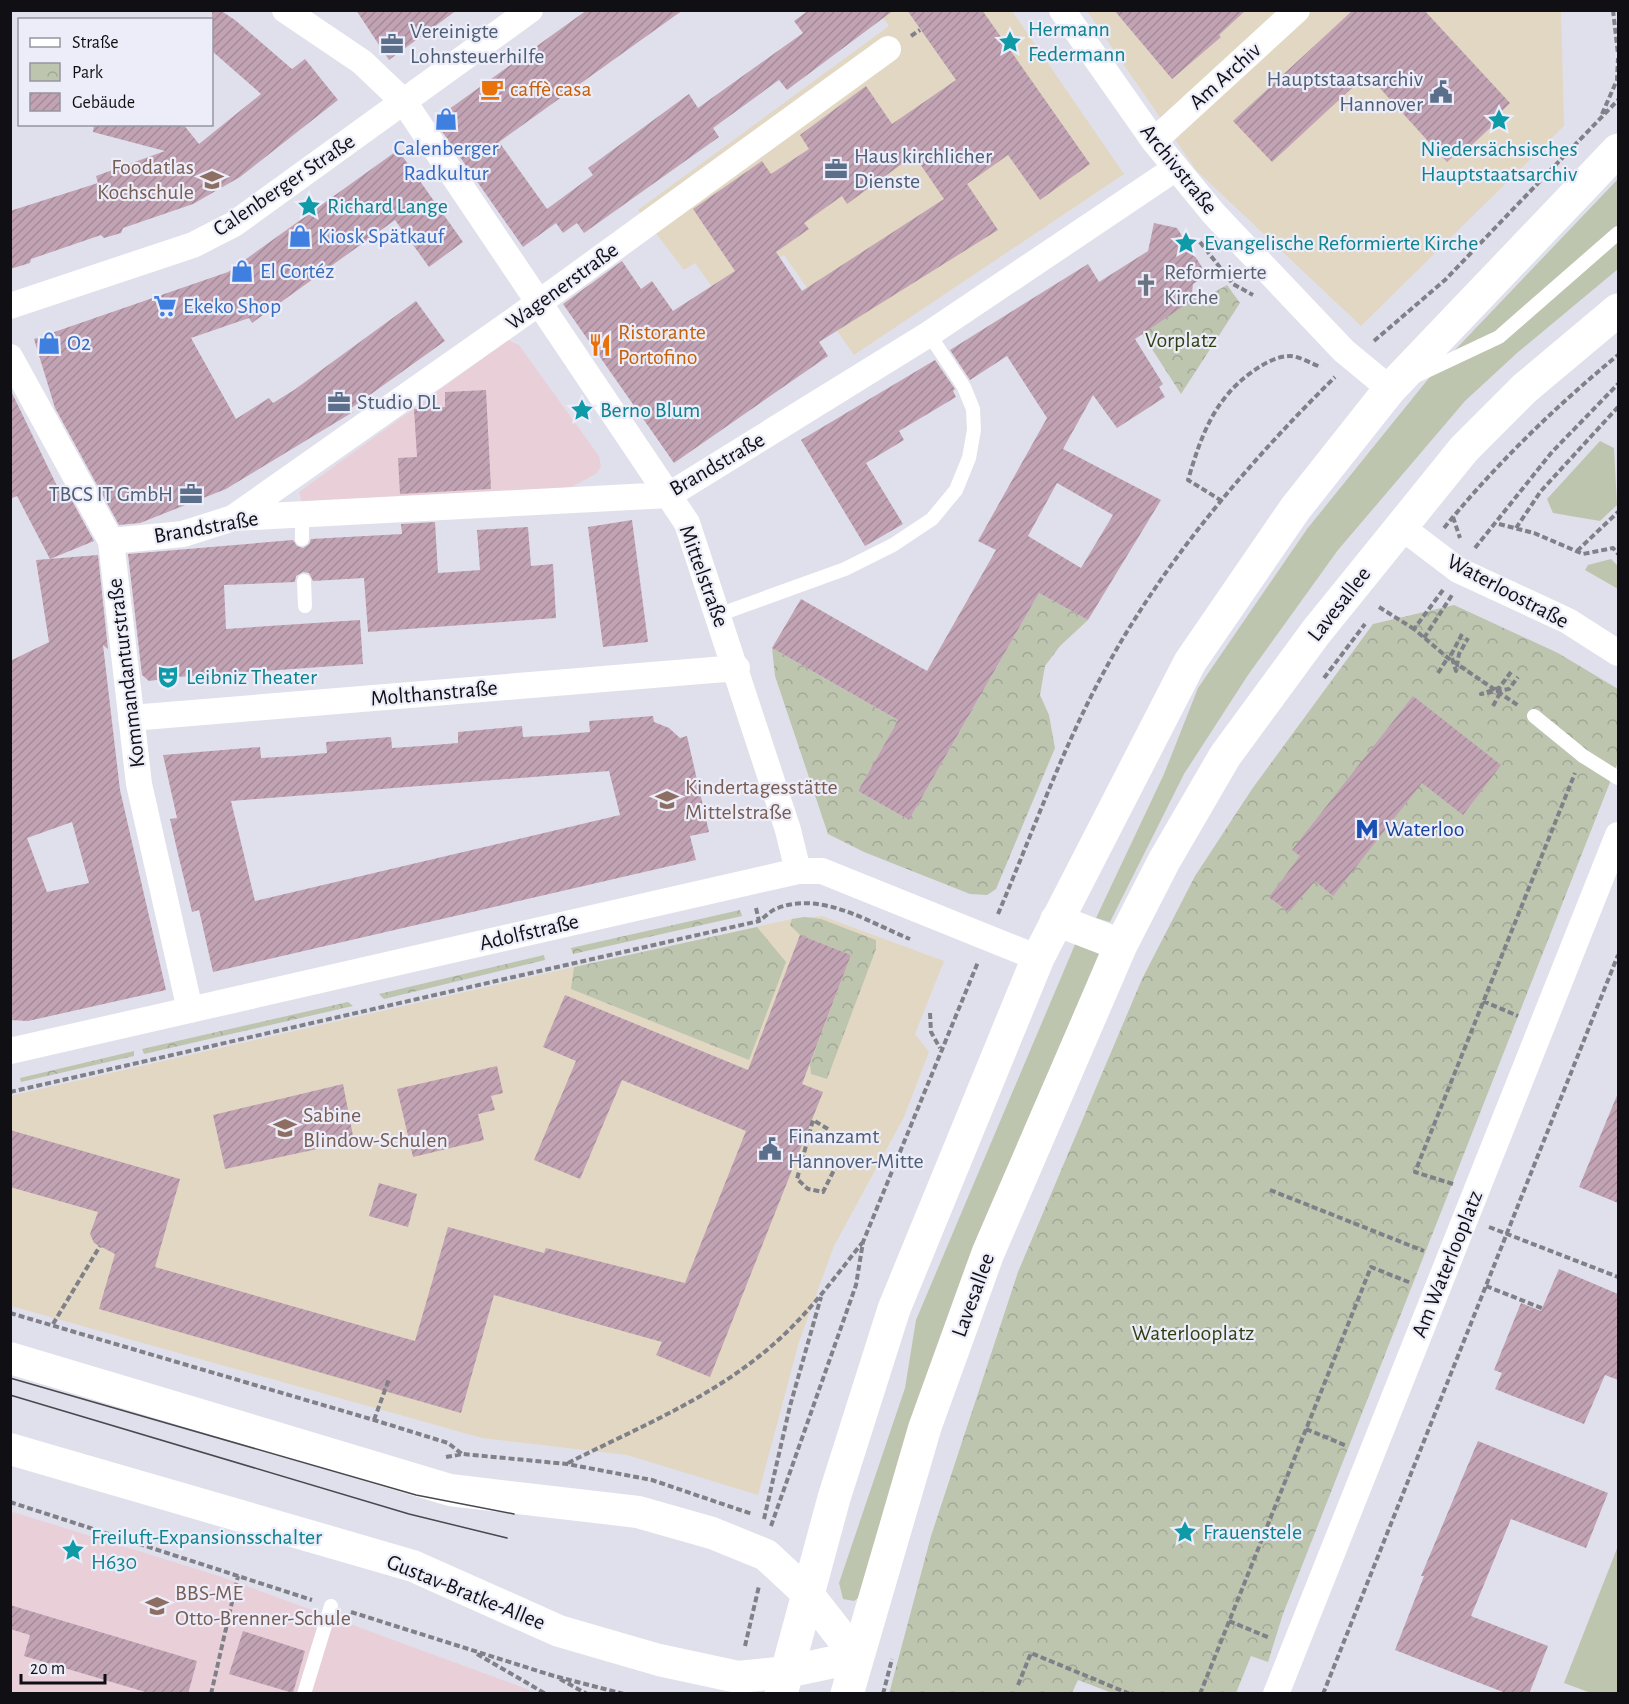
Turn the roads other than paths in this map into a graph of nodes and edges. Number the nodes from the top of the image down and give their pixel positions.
1 (285, 10) edge
2 (1062, 10) edge
3 (1297, 10) edge
4 (521, 13) edge
5 (888, 49) dead end
6 (404, 102) junction
7 (1154, 141) junction
8 (1618, 150) edge
9 (1176, 168) junction
10 (1618, 233) edge
11 (540, 302) junction
12 (10, 306) edge
13 (1618, 310) edge
14 (929, 334) junction
15 (10, 357) edge
16 (1390, 389) junction
17 (669, 495) junction
18 (233, 518) junction
19 (1401, 526) junction
20 (111, 541) junction
21 (304, 581) dead end
22 (305, 606) dead end
23 (718, 615) junction
24 (1618, 653) edge
25 (736, 668) junction
26 (1534, 716) road end
27 (131, 718) junction
28 (1618, 778) edge
29 (1618, 835) edge
30 (798, 871) junction
31 (1056, 920) junction
32 (1121, 945) junction
33 (1038, 958) junction
34 (190, 1010) junction
35 (10, 1051) edge
36 (10, 1358) edge
37 (10, 1449) edge
38 (807, 1593) junction
39 (332, 1606) road end
40 (857, 1657) junction
41 (784, 1683) edge
42 (304, 1694) edge
43 (847, 1694) edge
44 (1276, 1694) edge

1 - 6 street, Mittelstraße
2 - 7 street, Archivstraße
3 - 7 street, Am Archiv
4 - 6 street, Calenberger Straße
5 - 11 street, Wagenerstraße
6 - 11 street, Mittelstraße
6 - 12 street, Calenberger Straße
7 - 9 street, Archivstraße
8 - 16 main road
9 - 14 street, Brandstraße
9 - 16 street, Archivstraße
10 - 16 lane
11 - 17 street, Mittelstraße
11 - 18 street, Wagenerstraße
13 - 19 main road, Lavesallee
14 - 17 street, Brandstraße
14 - 23 lane
15 - 20 street, Kommandanturstraße
16 - 31 main road
17 - 18 street, Brandstraße
17 - 23 street, Mittelstraße
18 - 20 street, Brandstraße
19 - 24 street, Waterloostraße
19 - 32 main road, Lavesallee
20 - 27 street, Kommandanturstraße
21 - 22 lane
23 - 25 street, Mittelstraße
25 - 27 street, Molthanstraße
25 - 30 street, Mittelstraße
26 - 28 lane
27 - 34 street, Kommandanturstraße
29 - 44 street, Am Waterlooplatz
30 - 33 street, Adolfstraße
30 - 34 street, Adolfstraße
31 - 32 street
31 - 33 main road
32 - 40 main road, Lavesallee
33 - 38 main road
34 - 35 street, Adolfstraße
36 - 38 street
37 - 41 street, Gustav-Bratke-Allee
38 - 40 street
38 - 41 main road
39 - 42 lane
40 - 41 street, Gustav-Bratke-Allee
40 - 43 main road, Lavesallee

